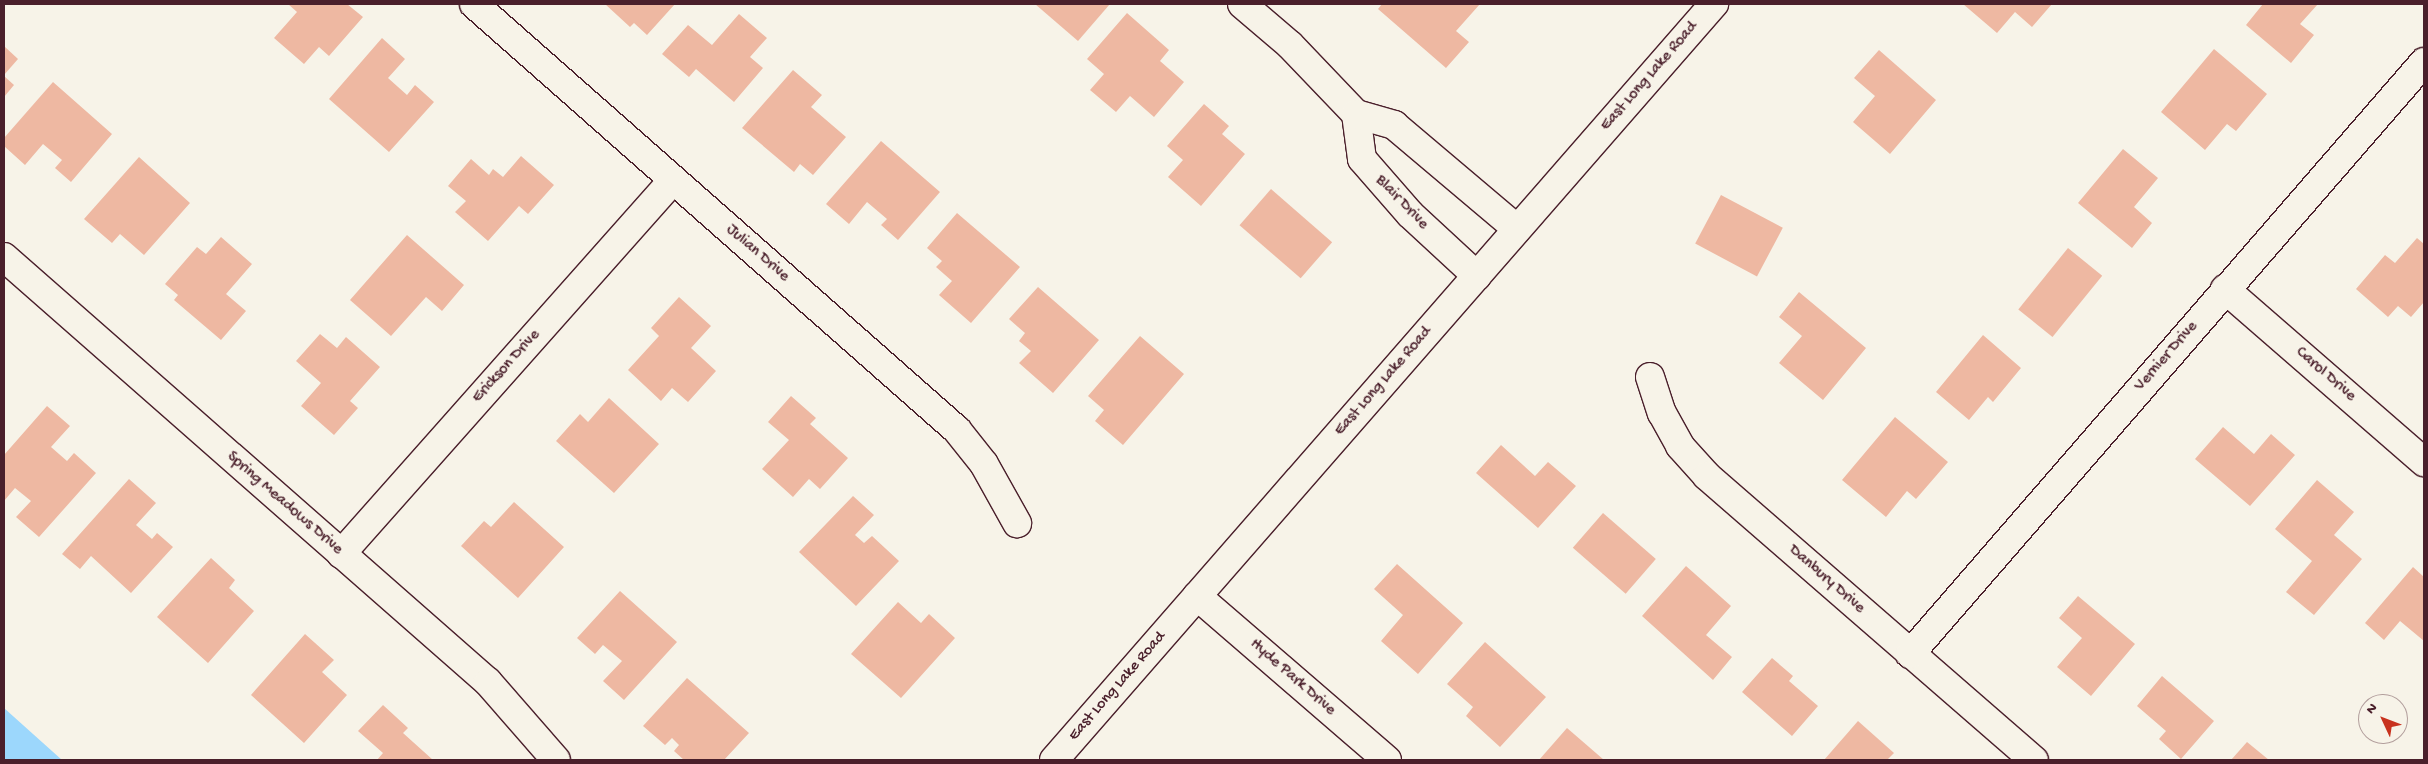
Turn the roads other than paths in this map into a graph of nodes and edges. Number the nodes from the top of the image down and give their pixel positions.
1 (474, 4) edge
2 (1714, 4) edge
3 (1258, 9) edge
4 (2424, 62) edge
5 (1356, 114) junction
6 (673, 180) junction
7 (1517, 229) junction
8 (4, 257) edge
9 (1477, 276) junction
10 (2225, 289) junction
11 (1650, 377) dead end
12 (2424, 462) edge
13 (1017, 523) dead end
14 (340, 554) junction
15 (1197, 596) junction
16 (1910, 654) junction
17 (556, 760) edge
18 (1054, 760) edge
19 (1387, 760) edge
20 (2034, 760) edge

1 - 6 street, Julian Drive
2 - 7 street, East Long Lake Road
3 - 5 street
4 - 10 street, Vernier Drive
5 - 7 street
5 - 9 street, Blair Drive
6 - 13 street, Julian Drive
6 - 14 street, Erickson Drive
7 - 9 street, East Long Lake Road
8 - 14 street, Spring Meadows Drive
9 - 15 street, East Long Lake Road
10 - 12 street, Carol Drive
10 - 16 street, Vernier Drive
11 - 16 street, Danbury Drive
14 - 17 street, Spring Meadows Drive
15 - 18 street, East Long Lake Road
15 - 19 street, Hyde Park Drive
16 - 20 street, Danbury Drive

